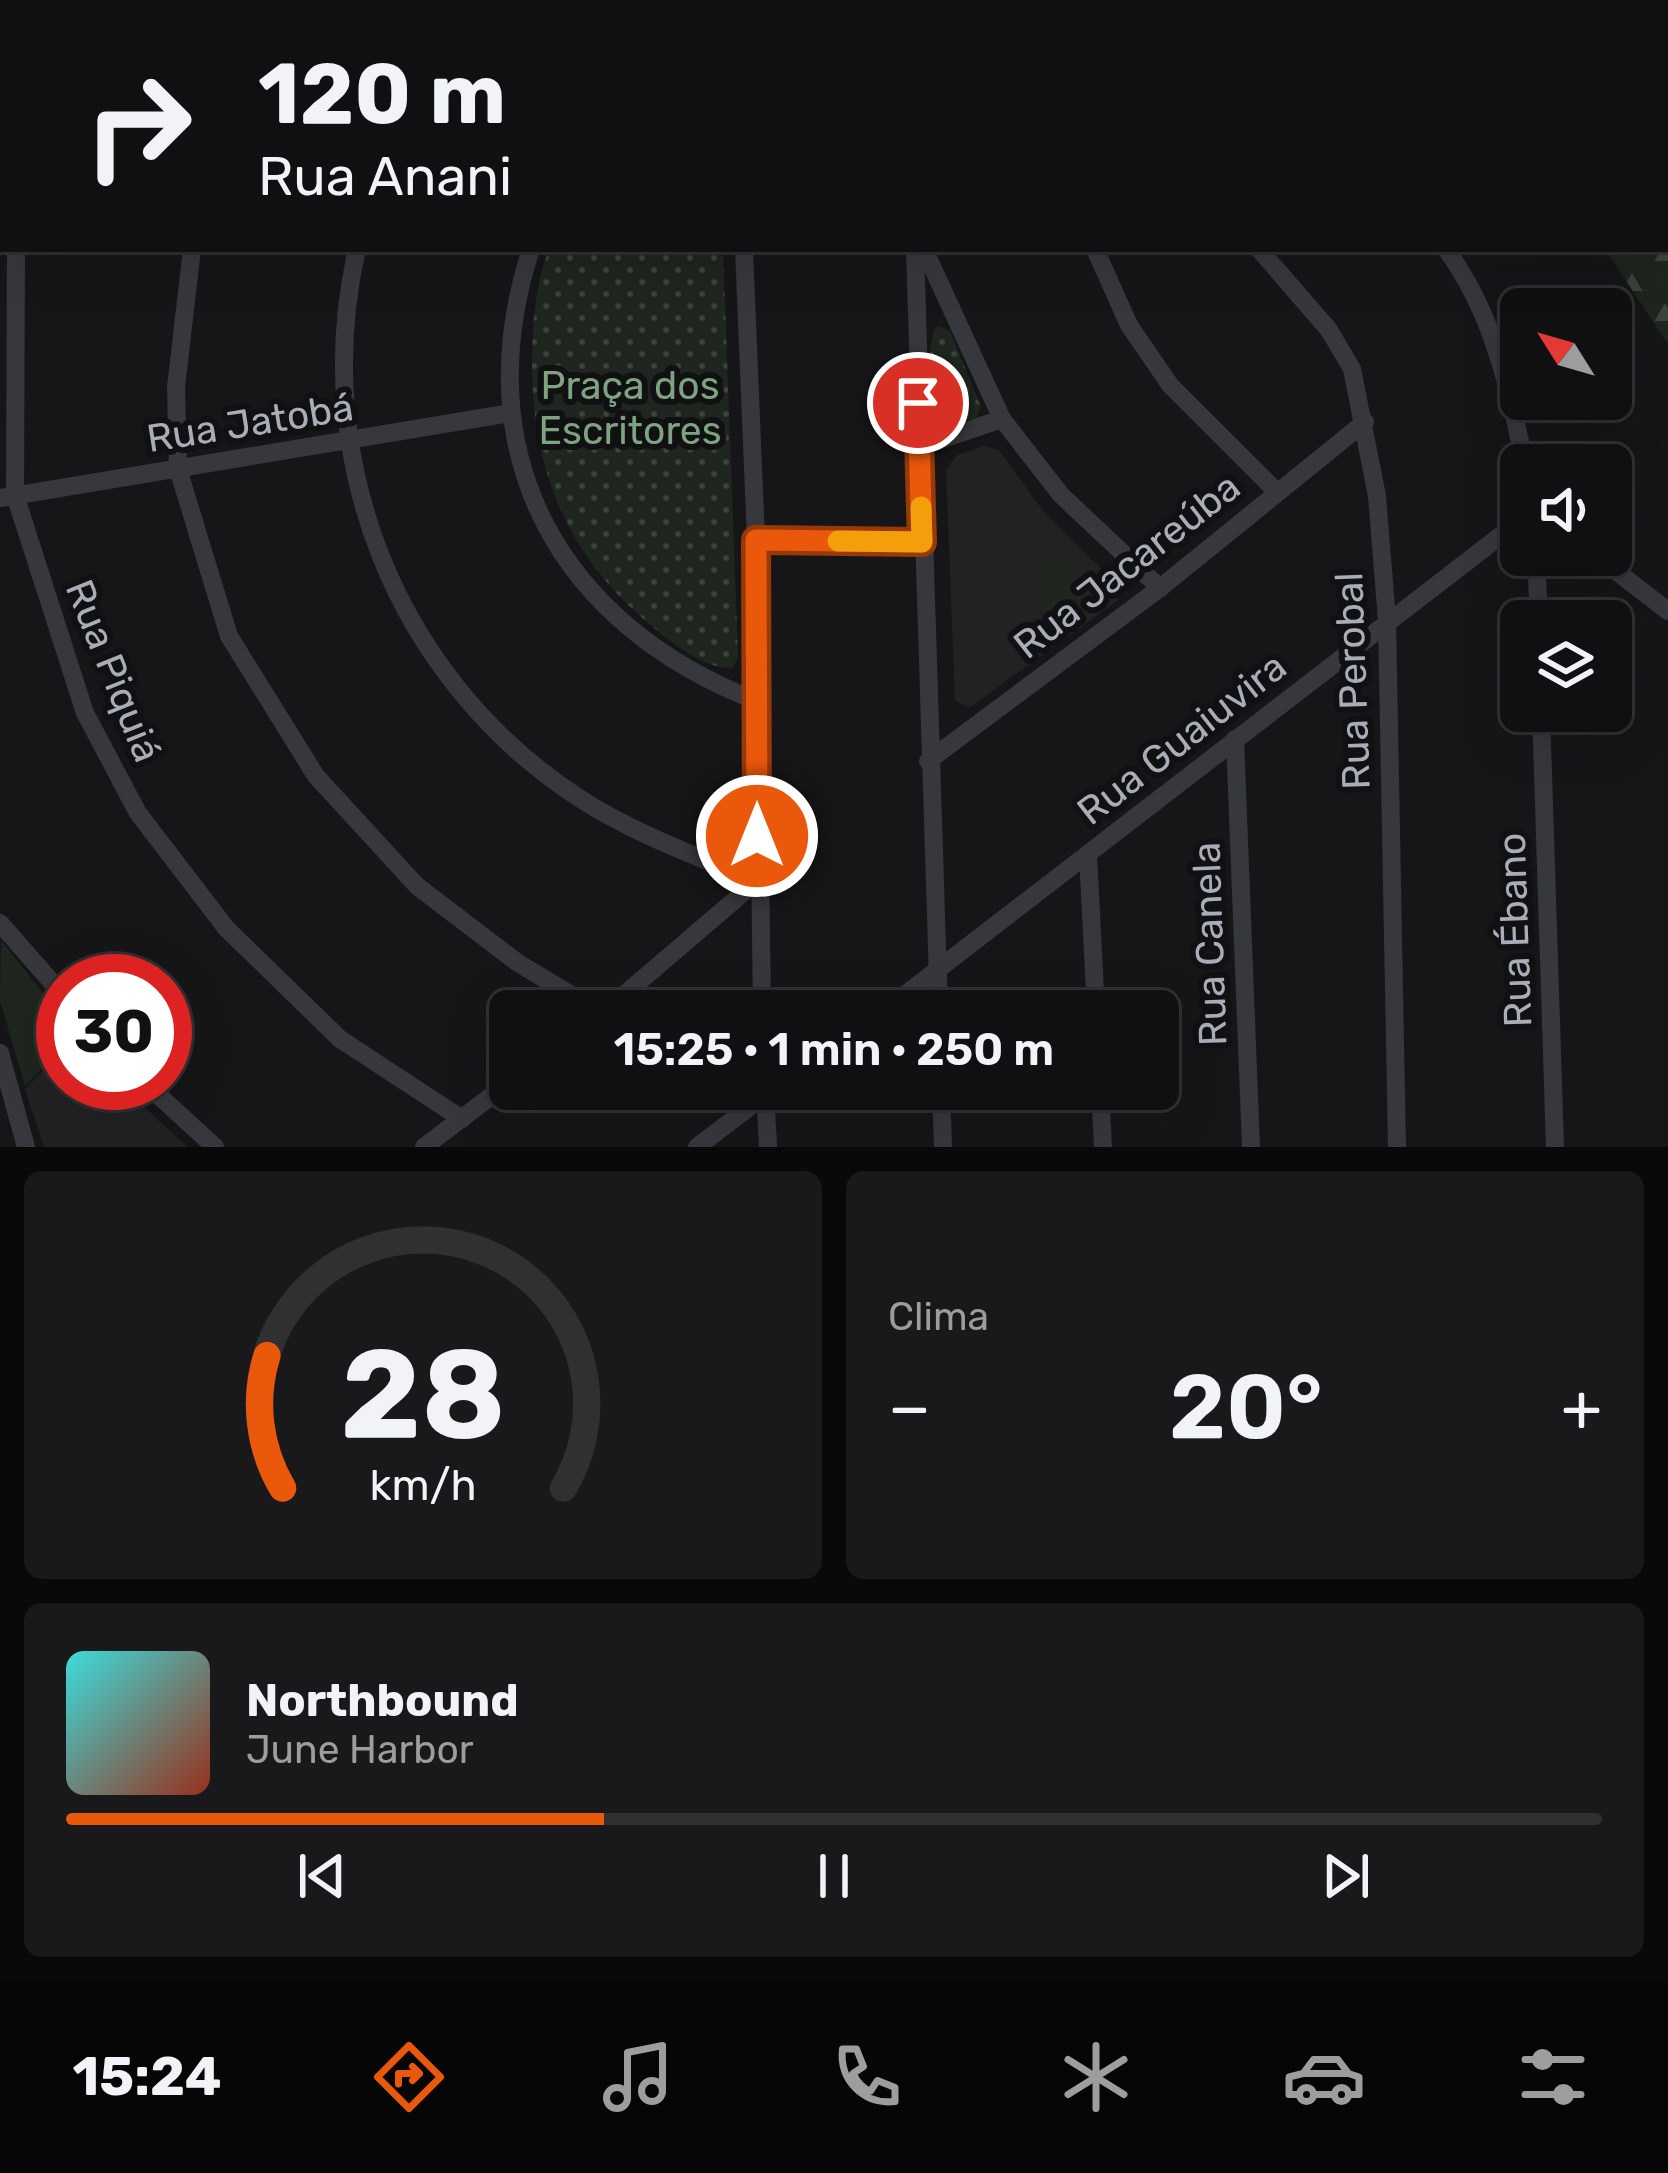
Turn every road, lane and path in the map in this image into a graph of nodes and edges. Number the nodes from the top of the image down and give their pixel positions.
1 (16, 252) edge
2 (192, 252) edge
3 (357, 252) edge
4 (530, 252) edge
5 (744, 252) edge
6 (919, 252) edge
7 (920, 252) edge
8 (1096, 252) edge
9 (1262, 252) edge
10 (1447, 252) edge
11 (511, 413) junction
12 (1003, 419) junction
13 (1365, 422) junction
14 (347, 442) junction
15 (1520, 444) edge
16 (920, 447) junction
17 (178, 469) junction
18 (1275, 490) junction
19 (8, 496) edge
20 (1500, 536) edge
21 (756, 540) junction
22 (922, 542) junction
23 (1623, 576) edge
24 (1160, 588) junction
25 (1668, 610) edge
26 (1387, 620) junction
27 (757, 701) junction
28 (1542, 732) edge
29 (1235, 739) junction
30 (928, 761) junction
31 (1088, 855) junction
32 (757, 881) junction
33 (0, 923) edge
34 (36, 964) edge
35 (938, 973) junction
36 (565, 990) edge
37 (626, 990) edge
38 (761, 990) edge
39 (914, 990) edge
40 (938, 990) edge
41 (1095, 990) edge
42 (0, 1053) edge
43 (489, 1098) edge
44 (175, 1110) edge
45 (744, 1110) edge
46 (768, 1110) edge
47 (942, 1110) edge
48 (1101, 1110) edge
49 (462, 1119) junction
50 (26, 1147) edge
51 (215, 1147) edge
52 (424, 1147) edge
53 (697, 1147) edge
54 (768, 1147) edge
55 (943, 1147) edge
56 (1103, 1147) edge
57 (1251, 1147) edge
58 (1397, 1147) edge
59 (1555, 1147) edge

1 - 19 street, Rua Piquiá
2 - 17 street
3 - 14 street
4 - 11 street
5 - 21 street
6 - 16 street
7 - 12 street
8 - 18 street
9 - 13 street, Rua Perobal
10 - 15 street
11 - 14 street, Rua Jatobá
11 - 27 street
12 - 16 street
12 - 24 street
13 - 18 street, Rua Jacareúba
13 - 26 street, Rua Perobal
14 - 17 street, Rua Jatobá
14 - 32 street
16 - 22 street
17 - 19 street, Rua Jatobá
17 - 36 street
18 - 24 street, Rua Jacareúba
19 - 49 street, Rua Piquiá
20 - 26 street, Rua Guaiuvira
21 - 22 street
21 - 27 street
22 - 30 street
23 - 25 street
24 - 30 street, Rua Jacareúba
26 - 29 street, Rua Guaiuvira
26 - 58 street, Rua Perobal
27 - 32 street
28 - 59 street, Rua Ébano
29 - 31 street, Rua Guaiuvira
29 - 57 street, Rua Canela
30 - 35 street
31 - 35 street, Rua Guaiuvira
31 - 41 street
32 - 37 street
32 - 38 street
33 - 34 street
35 - 39 street, Rua Guaiuvira
35 - 40 street
42 - 50 street
43 - 49 street
44 - 51 street
45 - 53 street
46 - 54 street
47 - 55 street
48 - 56 street
49 - 52 street

